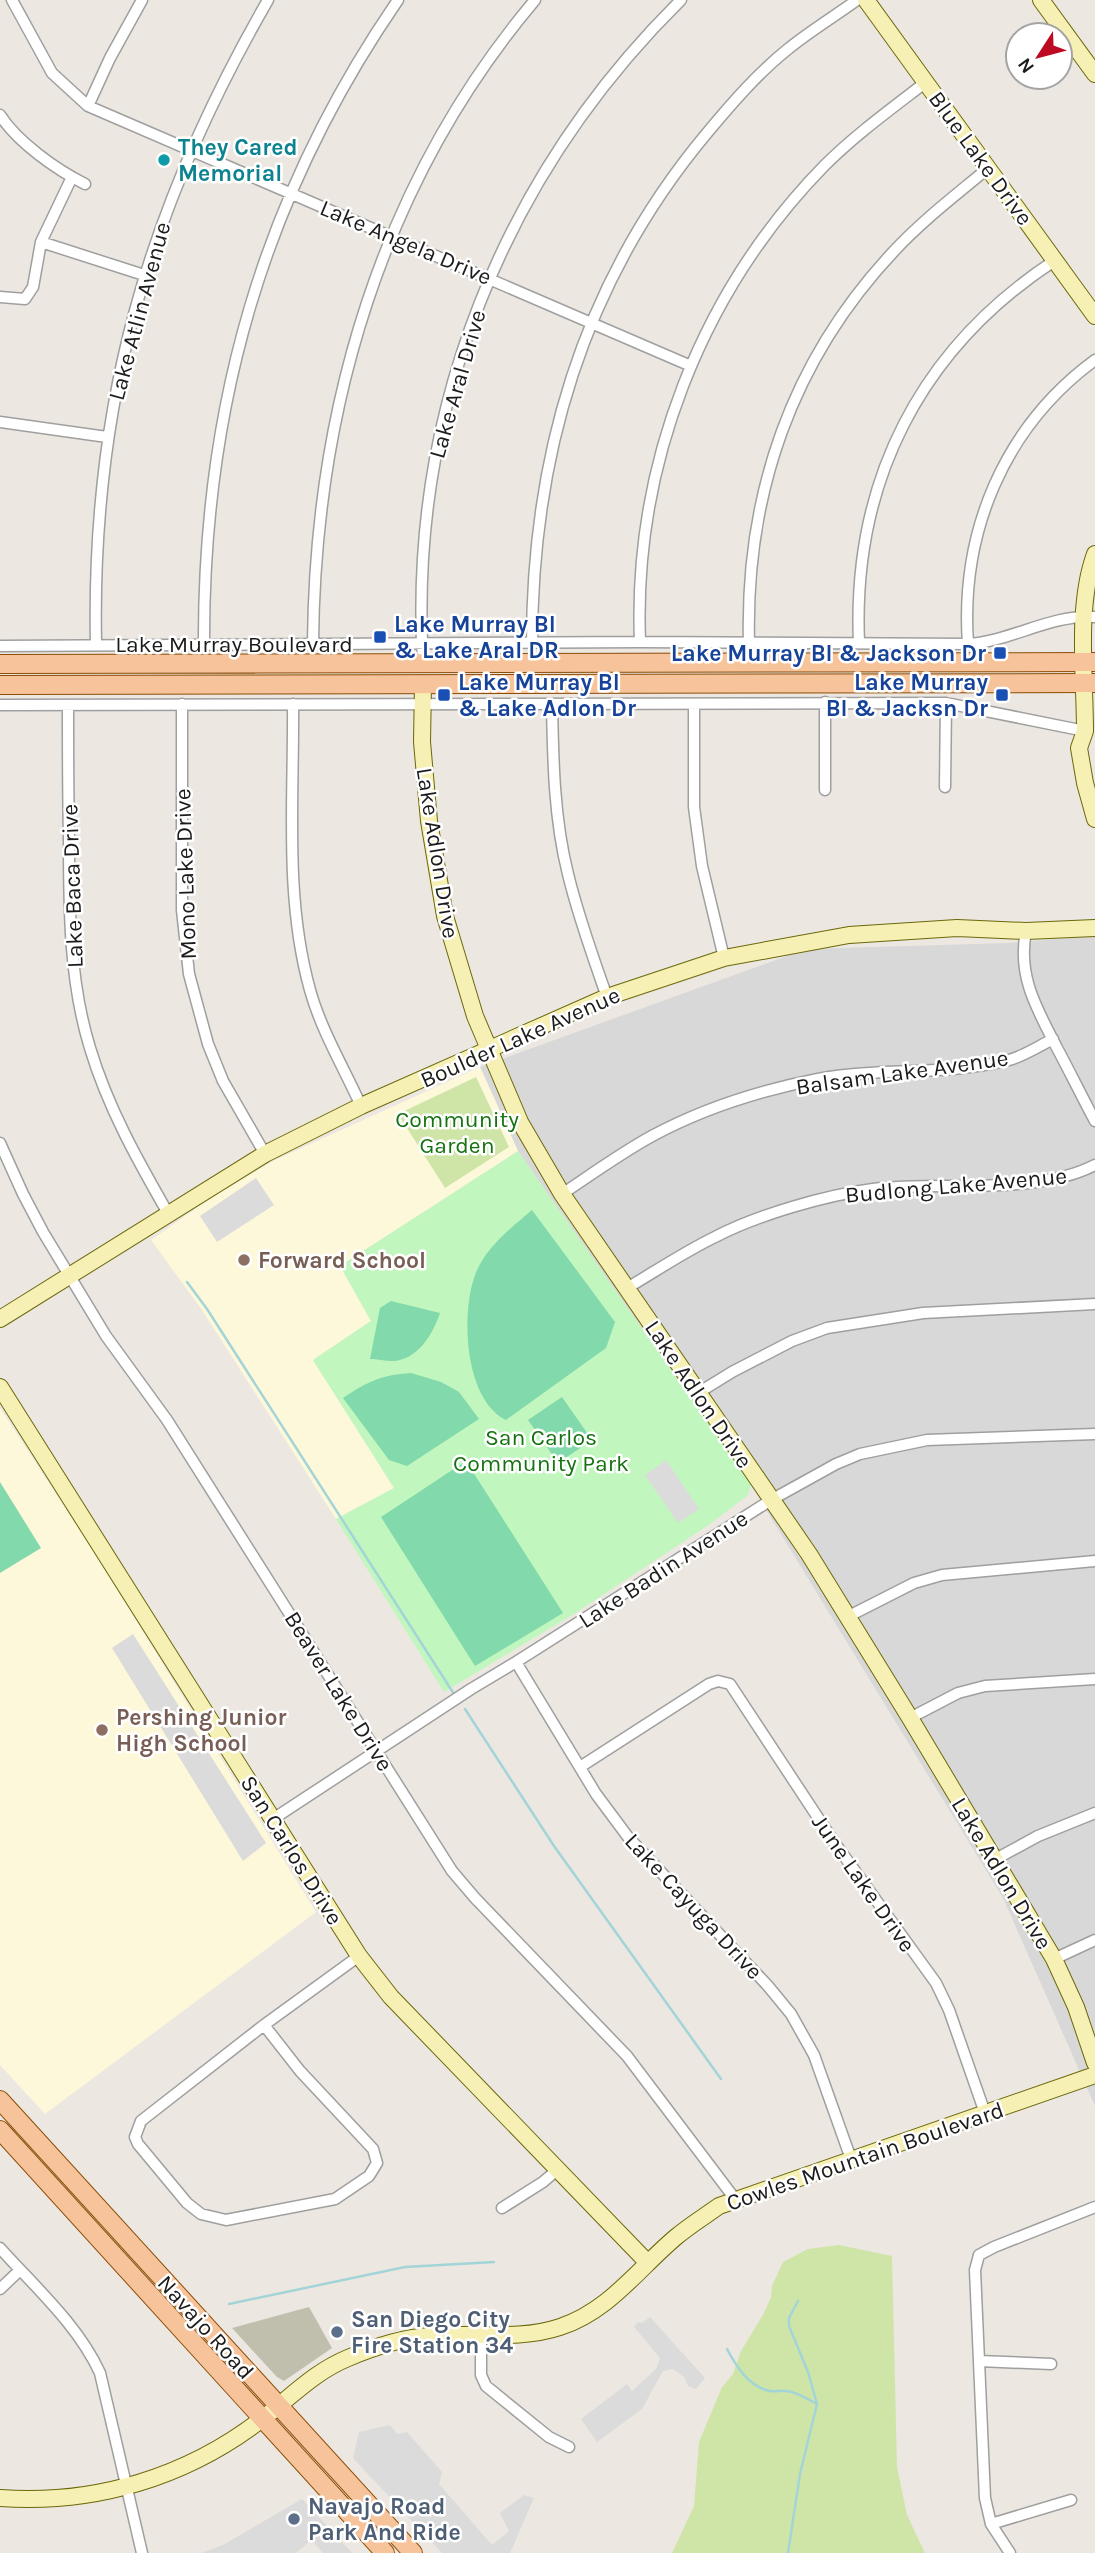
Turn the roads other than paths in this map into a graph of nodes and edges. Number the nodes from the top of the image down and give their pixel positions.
1 (12, 0) edge
2 (142, 0) edge
3 (268, 0) edge
4 (398, 0) edge
5 (535, 0) edge
6 (681, 0) edge
7 (858, 0) edge
8 (866, 0) edge
9 (1041, 0) edge
10 (1095, 74) edge
11 (926, 82) junction
12 (88, 106) junction
13 (0, 115) edge
14 (190, 151) junction
15 (987, 169) junction
16 (72, 177) junction
17 (85, 184) dead end
18 (290, 194) junction
19 (391, 237) junction
20 (41, 242) junction
21 (1054, 261) junction
22 (144, 275) junction
23 (489, 278) junction
24 (0, 297) edge
25 (1095, 316) edge
26 (591, 323) junction
27 (1095, 360) edge
28 (691, 366) junction
29 (0, 422) edge
30 (107, 437) junction
31 (1095, 554) edge
32 (1090, 617) edge
33 (640, 642) junction
34 (313, 643) junction
35 (422, 643) junction
36 (749, 643) junction
37 (859, 643) junction
38 (96, 644) junction
39 (204, 644) junction
40 (532, 644) junction
41 (968, 644) junction
42 (0, 646) edge
43 (1090, 662) edge
44 (423, 663) junction
45 (455, 663) junction
46 (0, 664) edge
47 (1090, 683) edge
48 (393, 684) junction
49 (423, 684) junction
50 (0, 685) edge
51 (825, 702) junction
52 (946, 703) junction
53 (182, 704) junction
54 (293, 704) junction
55 (422, 704) junction
56 (552, 704) junction
57 (694, 704) junction
58 (0, 705) edge
59 (68, 705) junction
60 (1085, 731) junction
61 (1095, 745) edge
62 (945, 787) dead end
63 (825, 790) dead end
64 (1095, 819) edge
65 (1095, 928) edge
66 (1026, 931) junction
67 (724, 957) junction
68 (607, 997) junction
69 (1053, 1039) junction
70 (489, 1051) junction
71 (361, 1106) junction
72 (1095, 1121) edge
73 (0, 1143) edge
74 (265, 1154) junction
75 (1095, 1165) edge
76 (562, 1194) junction
77 (169, 1215) junction
78 (70, 1277) junction
79 (627, 1288) junction
80 (1095, 1304) edge
81 (0, 1319) edge
82 (0, 1387) edge
83 (698, 1393) junction
84 (1095, 1434) edge
85 (771, 1500) junction
86 (1095, 1561) edge
87 (847, 1617) junction
88 (516, 1662) junction
89 (1095, 1679) edge
90 (910, 1718) junction
91 (377, 1751) junction
92 (580, 1767) junction
93 (1095, 1813) edge
94 (273, 1819) junction
95 (994, 1860) junction
96 (1095, 1940) edge
97 (359, 1956) junction
98 (1054, 1959) junction
99 (264, 2025) junction
100 (1095, 2063) edge
101 (1095, 2074) edge
102 (0, 2100) edge
103 (985, 2113) junction
104 (0, 2130) edge
105 (851, 2159) junction
106 (557, 2170) junction
107 (735, 2199) junction
108 (1095, 2207) edge
109 (502, 2208) dead end
110 (0, 2249) edge
111 (648, 2263) junction
112 (20, 2270) junction
113 (0, 2289) edge
114 (481, 2334) junction
115 (979, 2361) junction
116 (1051, 2364) dead end
117 (278, 2406) junction
118 (262, 2419) junction
119 (569, 2447) dead end
120 (127, 2487) junction
121 (0, 2498) edge
122 (1071, 2500) dead end
123 (991, 2524) junction
124 (142, 2553) edge
125 (385, 2553) edge
126 (413, 2553) edge
127 (1010, 2553) edge

1 - 12 street, Lake Angela Drive
2 - 12 street
3 - 14 street, Lake Atlin Avenue
4 - 18 street
5 - 19 street
6 - 23 street, Lake Aral Drive
7 - 26 street
8 - 11 street, Blue Lake Drive
9 - 10 street
11 - 15 street, Blue Lake Drive
11 - 28 street
12 - 14 street, Lake Angela Drive
13 - 16 street
14 - 18 street, Lake Angela Drive
14 - 22 street, Lake Atlin Avenue
15 - 21 street, Blue Lake Drive
15 - 36 street
16 - 17 street
16 - 20 street
18 - 19 street, Lake Angela Drive
18 - 39 street
19 - 23 street, Lake Angela Drive
19 - 34 street
20 - 22 street
20 - 24 street
21 - 25 street, Blue Lake Drive
21 - 37 street
22 - 30 street, Lake Atlin Avenue
23 - 26 street, Lake Angela Drive
23 - 35 street, Lake Aral Drive
26 - 28 street, Lake Angela Drive
26 - 40 street
27 - 41 street
28 - 33 street
29 - 30 street
30 - 38 street, Lake Atlin Avenue
31 - 32 street
32 - 41 street, Lake Murray Boulevard
32 - 43 street
33 - 36 street, Lake Murray Boulevard
33 - 40 street, Lake Murray Boulevard
34 - 35 street, Lake Murray Boulevard
34 - 39 street, Lake Murray Boulevard
35 - 40 street, Lake Murray Boulevard
35 - 44 street, Lake Aral Drive
36 - 37 street, Lake Murray Boulevard
37 - 41 street, Lake Murray Boulevard
38 - 39 street, Lake Murray Boulevard
38 - 42 street, Lake Murray Boulevard
43 - 45 main road, Lake Murray Boulevard
43 - 47 street
44 - 45 main road, Lake Murray Boulevard
44 - 46 main road, Lake Murray Boulevard
44 - 48 main road
45 - 49 main road
47 - 49 main road, Lake Murray Boulevard
47 - 60 street
48 - 49 main road, Lake Murray Boulevard
48 - 50 main road, Lake Murray Boulevard
49 - 55 street, Lake Adlon Drive
51 - 52 street
51 - 57 street
51 - 63 street
52 - 60 street
52 - 62 street
53 - 54 street
53 - 59 street
53 - 74 street, Mono Lake Drive
54 - 55 street
54 - 71 street
55 - 56 street
55 - 70 street, Lake Adlon Drive
56 - 57 street
56 - 68 street
57 - 67 street
58 - 59 street
59 - 77 street, Lake Baca Drive
60 - 61 street
60 - 64 street
65 - 66 street, Boulder Lake Avenue
66 - 67 street, Boulder Lake Avenue
66 - 69 street
67 - 68 street, Boulder Lake Avenue
68 - 70 street, Boulder Lake Avenue
69 - 72 street
69 - 76 street, Balsam Lake Avenue
70 - 71 street, Boulder Lake Avenue
70 - 76 street, Lake Adlon Drive
71 - 74 street, Boulder Lake Avenue
73 - 78 street, Beaver Lake Drive
74 - 77 street, Boulder Lake Avenue
75 - 79 street, Budlong Lake Avenue
76 - 79 street, Lake Adlon Drive
77 - 78 street, Boulder Lake Avenue
78 - 81 street, Boulder Lake Avenue
78 - 91 street, Beaver Lake Drive
79 - 83 street, Lake Adlon Drive
80 - 83 street
82 - 94 street, San Carlos Drive
83 - 85 street, Lake Adlon Drive
84 - 85 street, Lake Badin Avenue
85 - 87 street, Lake Adlon Drive
85 - 88 street, Lake Badin Avenue
86 - 87 street
87 - 90 street, Lake Adlon Drive
88 - 91 street, Lake Badin Avenue
88 - 92 street, Lake Cayuga Drive
89 - 90 street
90 - 95 street, Lake Adlon Drive
91 - 94 street, Lake Badin Avenue
91 - 107 street, Beaver Lake Drive
92 - 103 street, June Lake Drive
92 - 105 street, Lake Cayuga Drive
93 - 95 street
94 - 97 street, San Carlos Drive
95 - 98 street, Lake Adlon Drive
96 - 98 street
97 - 99 street
97 - 106 street, San Carlos Drive
98 - 100 street, Lake Adlon Drive
99 - 99 street
101 - 103 street, Cowles Mountain Boulevard
102 - 117 main road, Navajo Road
103 - 105 street, Cowles Mountain Boulevard
104 - 118 main road, Navajo Road
105 - 107 street, Cowles Mountain Boulevard
106 - 109 street
106 - 111 street, San Carlos Drive
107 - 111 street, Cowles Mountain Boulevard
108 - 115 street
110 - 112 street
111 - 114 street, Cowles Mountain Boulevard
112 - 113 street
112 - 120 street
114 - 117 street, Cowles Mountain Boulevard
114 - 119 street
115 - 116 street
115 - 123 street
117 - 118 street, Cowles Mountain Boulevard
117 - 126 main road, Navajo Road
118 - 120 street, Cowles Mountain Boulevard
118 - 125 main road, Navajo Road
120 - 121 street, Cowles Mountain Boulevard
120 - 124 street
122 - 123 street
123 - 127 street

